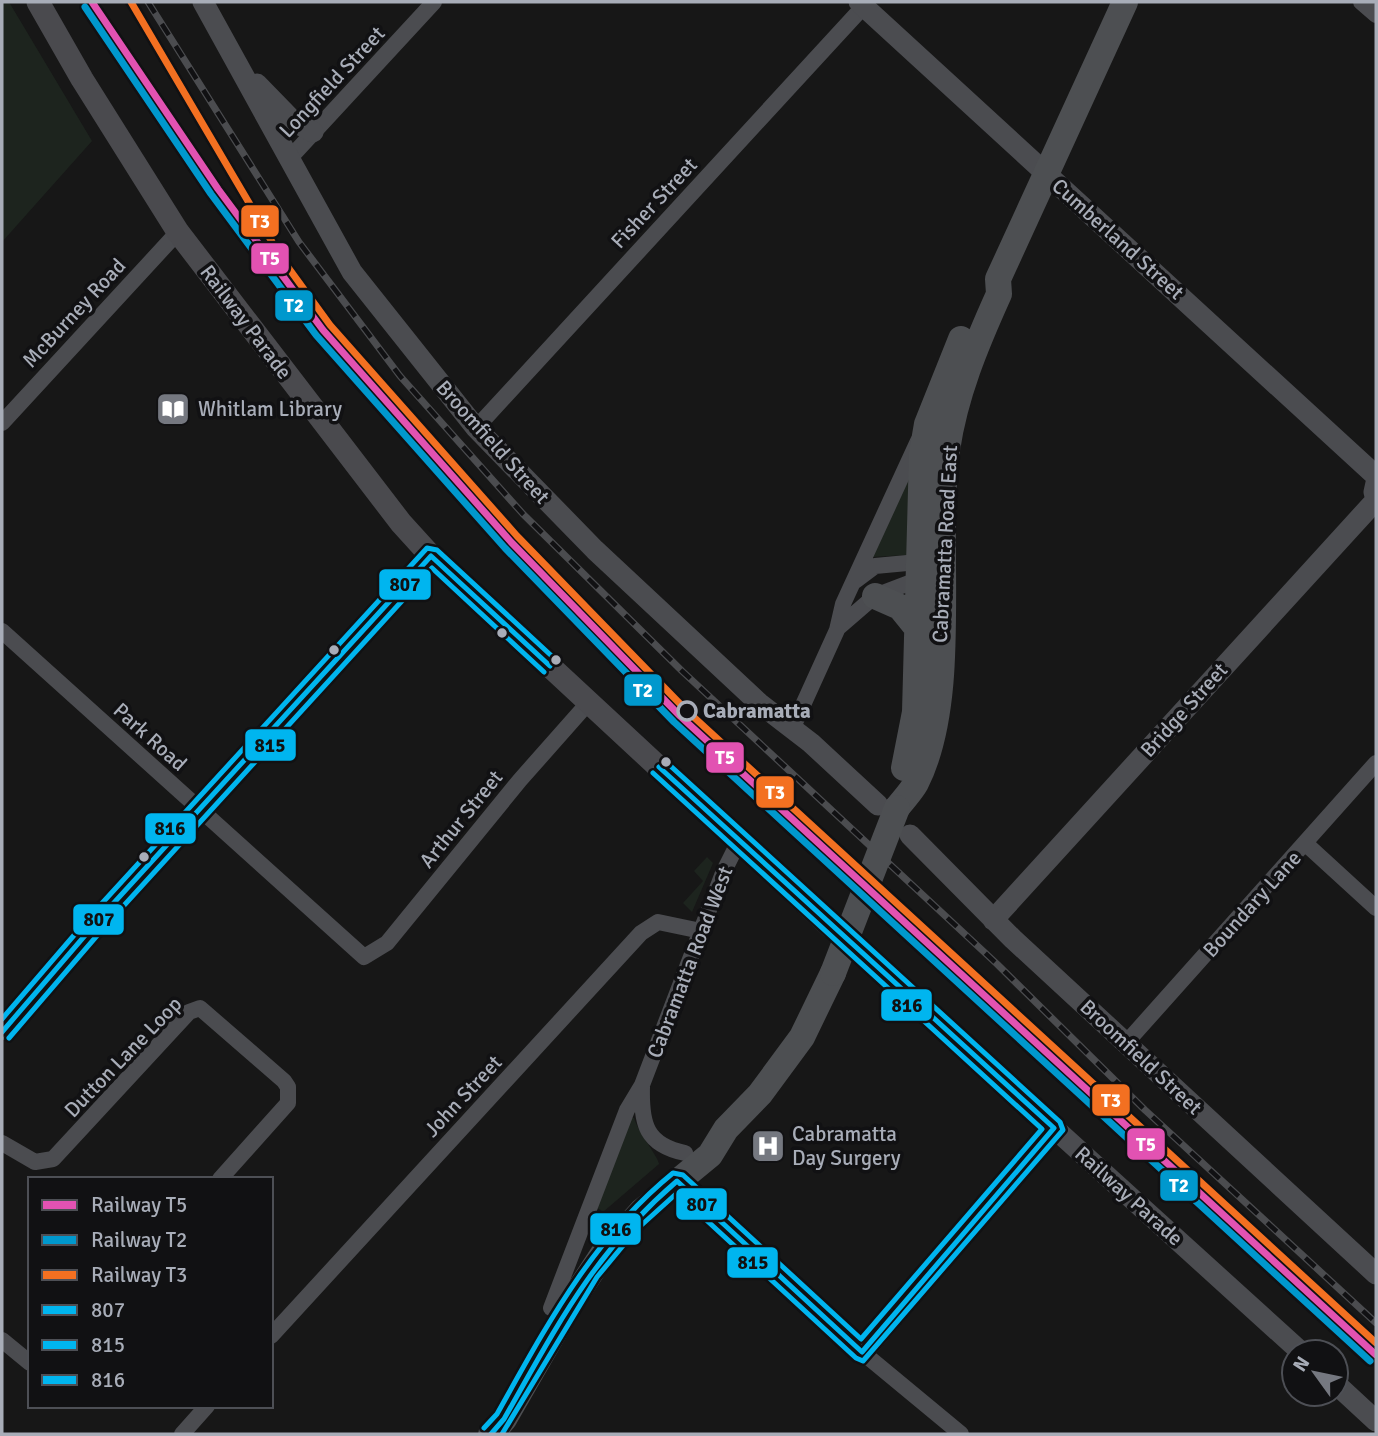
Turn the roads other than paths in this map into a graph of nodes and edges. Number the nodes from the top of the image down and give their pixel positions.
1 (38, 2) edge
2 (203, 2) edge
3 (434, 2) edge
4 (1125, 2) edge
5 (1361, 2) edge
6 (861, 4) edge
7 (1376, 15) edge
8 (239, 65) junction
9 (313, 132) junction
10 (289, 159) junction
11 (1045, 172) junction
12 (178, 232) junction
13 (998, 279) junction
14 (2, 423) edge
15 (927, 424) junction
16 (476, 428) junction
17 (1376, 476) edge
18 (1376, 483) edge
19 (1376, 500) edge
20 (431, 556) junction
21 (930, 571) junction
22 (864, 589) junction
23 (917, 628) junction
24 (836, 630) junction
25 (2, 631) edge
26 (589, 702) junction
27 (793, 727) junction
28 (1376, 763) edge
29 (909, 779) junction
30 (887, 807) junction
31 (199, 810) junction
32 (910, 835) dead end
33 (739, 841) junction
34 (1306, 844) junction
35 (1376, 908) edge
36 (993, 919) junction
37 (831, 927) dead end
38 (701, 931) junction
39 (865, 956) dead end
40 (364, 957) joint
41 (833, 973) joint
42 (2, 1032) edge
43 (1126, 1043) junction
44 (642, 1085) junction
45 (1054, 1128) junction
46 (726, 1129) junction
47 (2, 1143) edge
48 (685, 1153) junction
49 (222, 1177) edge
50 (677, 1181) junction
51 (1376, 1273) edge
52 (551, 1308) junction
53 (273, 1334) edge
54 (1286, 1338) edge
55 (2, 1340) edge
56 (862, 1352) junction
57 (28, 1361) edge
58 (1350, 1397) edge
59 (205, 1408) edge
60 (1376, 1420) edge
61 (181, 1434) edge
62 (485, 1434) edge
63 (491, 1434) edge
64 (961, 1434) edge

1 - 12 main road, Railway Parade
2 - 8 street, Broomfield Street
3 - 9 street, Longfield Street
4 - 11 main road, Cabramatta Road East
5 - 7 street
6 - 11 street, Cumberland Street
6 - 16 street, Fisher Street
8 - 9 street
8 - 10 street, Broomfield Street
9 - 10 street, Longfield Street
10 - 16 street, Broomfield Street
11 - 13 main road, Cabramatta Road East
11 - 17 street, Cumberland Street
12 - 14 street, McBurney Road
12 - 20 main road, Railway Parade
13 - 15 main road, Cabramatta Road East
13 - 21 main road, Cabramatta Road East
15 - 21 main road, Cabramatta Road East
15 - 22 street, Cabramatta Road East
16 - 27 street, Broomfield Street
18 - 19 street
19 - 36 street, Bridge Street
20 - 26 main road, Railway Parade
20 - 31 street
21 - 22 street, Cabramatta Road East
21 - 22 street, Cabramatta Road East
21 - 23 main road, Cabramatta Road East
21 - 29 main road, Cabramatta Road East
22 - 23 main road
22 - 24 street, Cabramatta Road East
22 - 24 street, Cabramatta Road East
23 - 29 main road, Cabramatta Road East
24 - 27 street, Cabramatta Road East
25 - 31 street, Park Road
26 - 33 main road, Railway Parade
26 - 40 street, Arthur Street
27 - 30 street, Broomfield Street
28 - 34 street, Boundary Lane
29 - 30 main road, Cabramatta Road East
30 - 41 main road, Cabramatta Road East, bridge
31 - 40 street, Park Road
31 - 42 street
32 - 36 street, Broomfield Street
33 - 37 main road, Railway Parade
33 - 38 street, Cabramatta Road West
34 - 35 street
34 - 43 street, Boundary Lane
36 - 43 street, Broomfield Street
38 - 44 street, Cabramatta Road West
38 - 53 street, John Street
39 - 45 main road, Railway Parade
41 - 46 main road, Cabramatta Road West
43 - 51 street, Broomfield Street
44 - 48 street, Cabramatta Road West
44 - 52 street, Cabramatta Road West
45 - 54 street, Railway Parade
45 - 56 main road
46 - 48 main road, Cabramatta Road West
46 - 50 main road, Cabramatta Road West
47 - 49 street, Dutton Lane Loop
48 - 52 main road, Cabramatta Road West
50 - 56 main road
50 - 63 main road, Cabramatta Road West
52 - 62 main road, Cabramatta Road West
55 - 57 street
56 - 64 street
58 - 60 street
59 - 61 street

